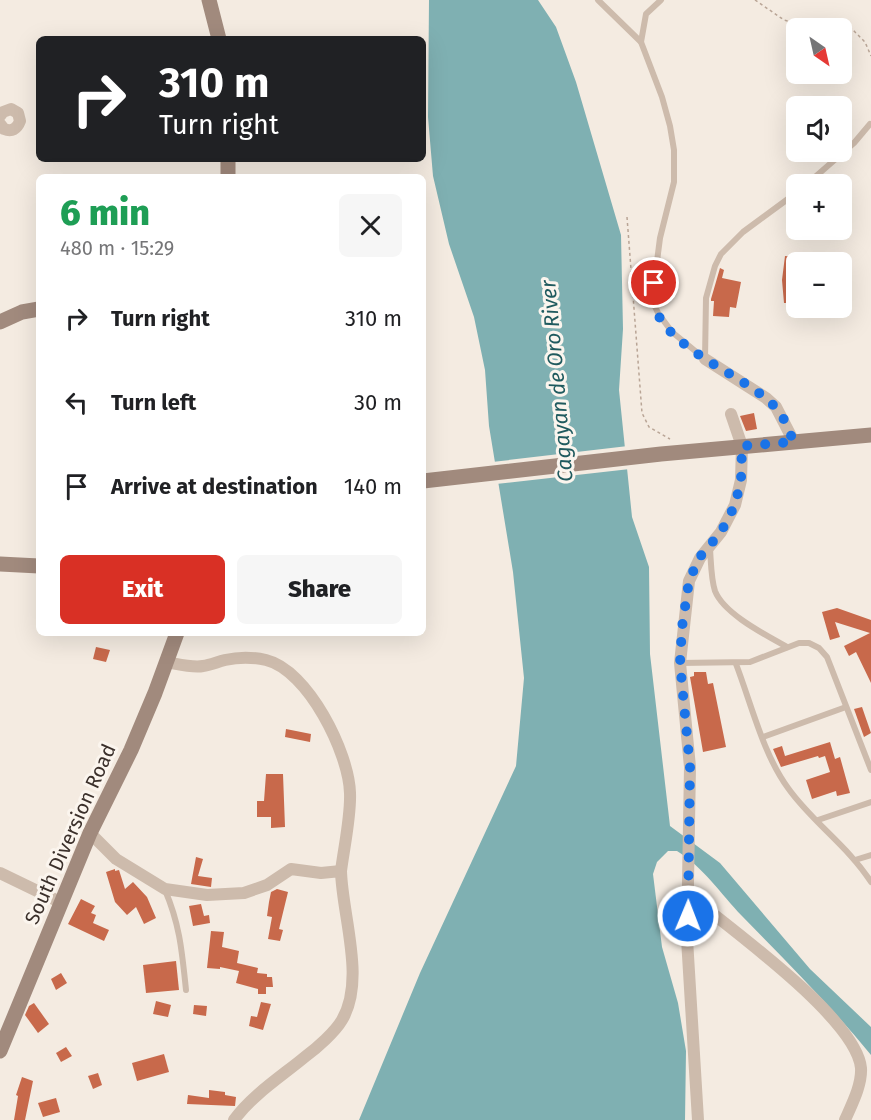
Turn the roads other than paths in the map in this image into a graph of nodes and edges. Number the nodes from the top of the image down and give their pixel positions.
1 (209, 0) edge
2 (598, 0) edge
3 (661, 0) edge
4 (218, 36) edge
5 (641, 42) junction
6 (1, 112) edge
7 (0, 124) edge
8 (870, 124) edge
9 (818, 174) edge
10 (786, 200) edge
11 (36, 310) edge
12 (0, 322) edge
13 (705, 359) junction
14 (731, 414) dead end
15 (871, 435) edge
16 (794, 442) junction
17 (742, 446) junction
18 (426, 481) edge
19 (710, 545) junction
20 (0, 564) edge
21 (36, 566) edge
22 (176, 636) edge
23 (787, 647) junction
24 (166, 662) junction
25 (680, 663) junction
26 (736, 664) junction
27 (846, 707) junction
28 (763, 737) junction
29 (871, 770) edge
30 (871, 802) edge
31 (818, 820) junction
32 (90, 834) junction
33 (871, 855) edge
34 (855, 860) junction
35 (341, 871) junction
36 (0, 873) edge
37 (871, 882) edge
38 (165, 890) junction
39 (688, 890) junction
40 (63, 903) junction
41 (186, 990) dead end
42 (0, 1051) edge
43 (234, 1120) edge
44 (698, 1120) edge
45 (845, 1120) edge

1 - 4 main road
2 - 5 lane
3 - 5 lane
5 - 13 lane
6 - 7 street
8 - 9 lane
10 - 13 lane
11 - 12 main road
13 - 16 street
14 - 17 street
15 - 16 main road
16 - 17 main road
17 - 18 main road
17 - 19 street
19 - 23 lane
19 - 25 street
20 - 21 main road
22 - 24 main road, South Diversion Road
23 - 26 lane
23 - 27 lane
24 - 32 main road, South Diversion Road
24 - 35 street
25 - 26 lane
25 - 39 street
26 - 28 lane
27 - 28 lane
27 - 29 lane
28 - 31 lane
30 - 31 lane
31 - 34 lane
32 - 38 street
32 - 40 main road, South Diversion Road
33 - 34 lane
34 - 37 lane
35 - 38 street
35 - 43 street
36 - 40 street
38 - 41 lane
39 - 44 street
39 - 45 street
40 - 42 main road, South Diversion Road

